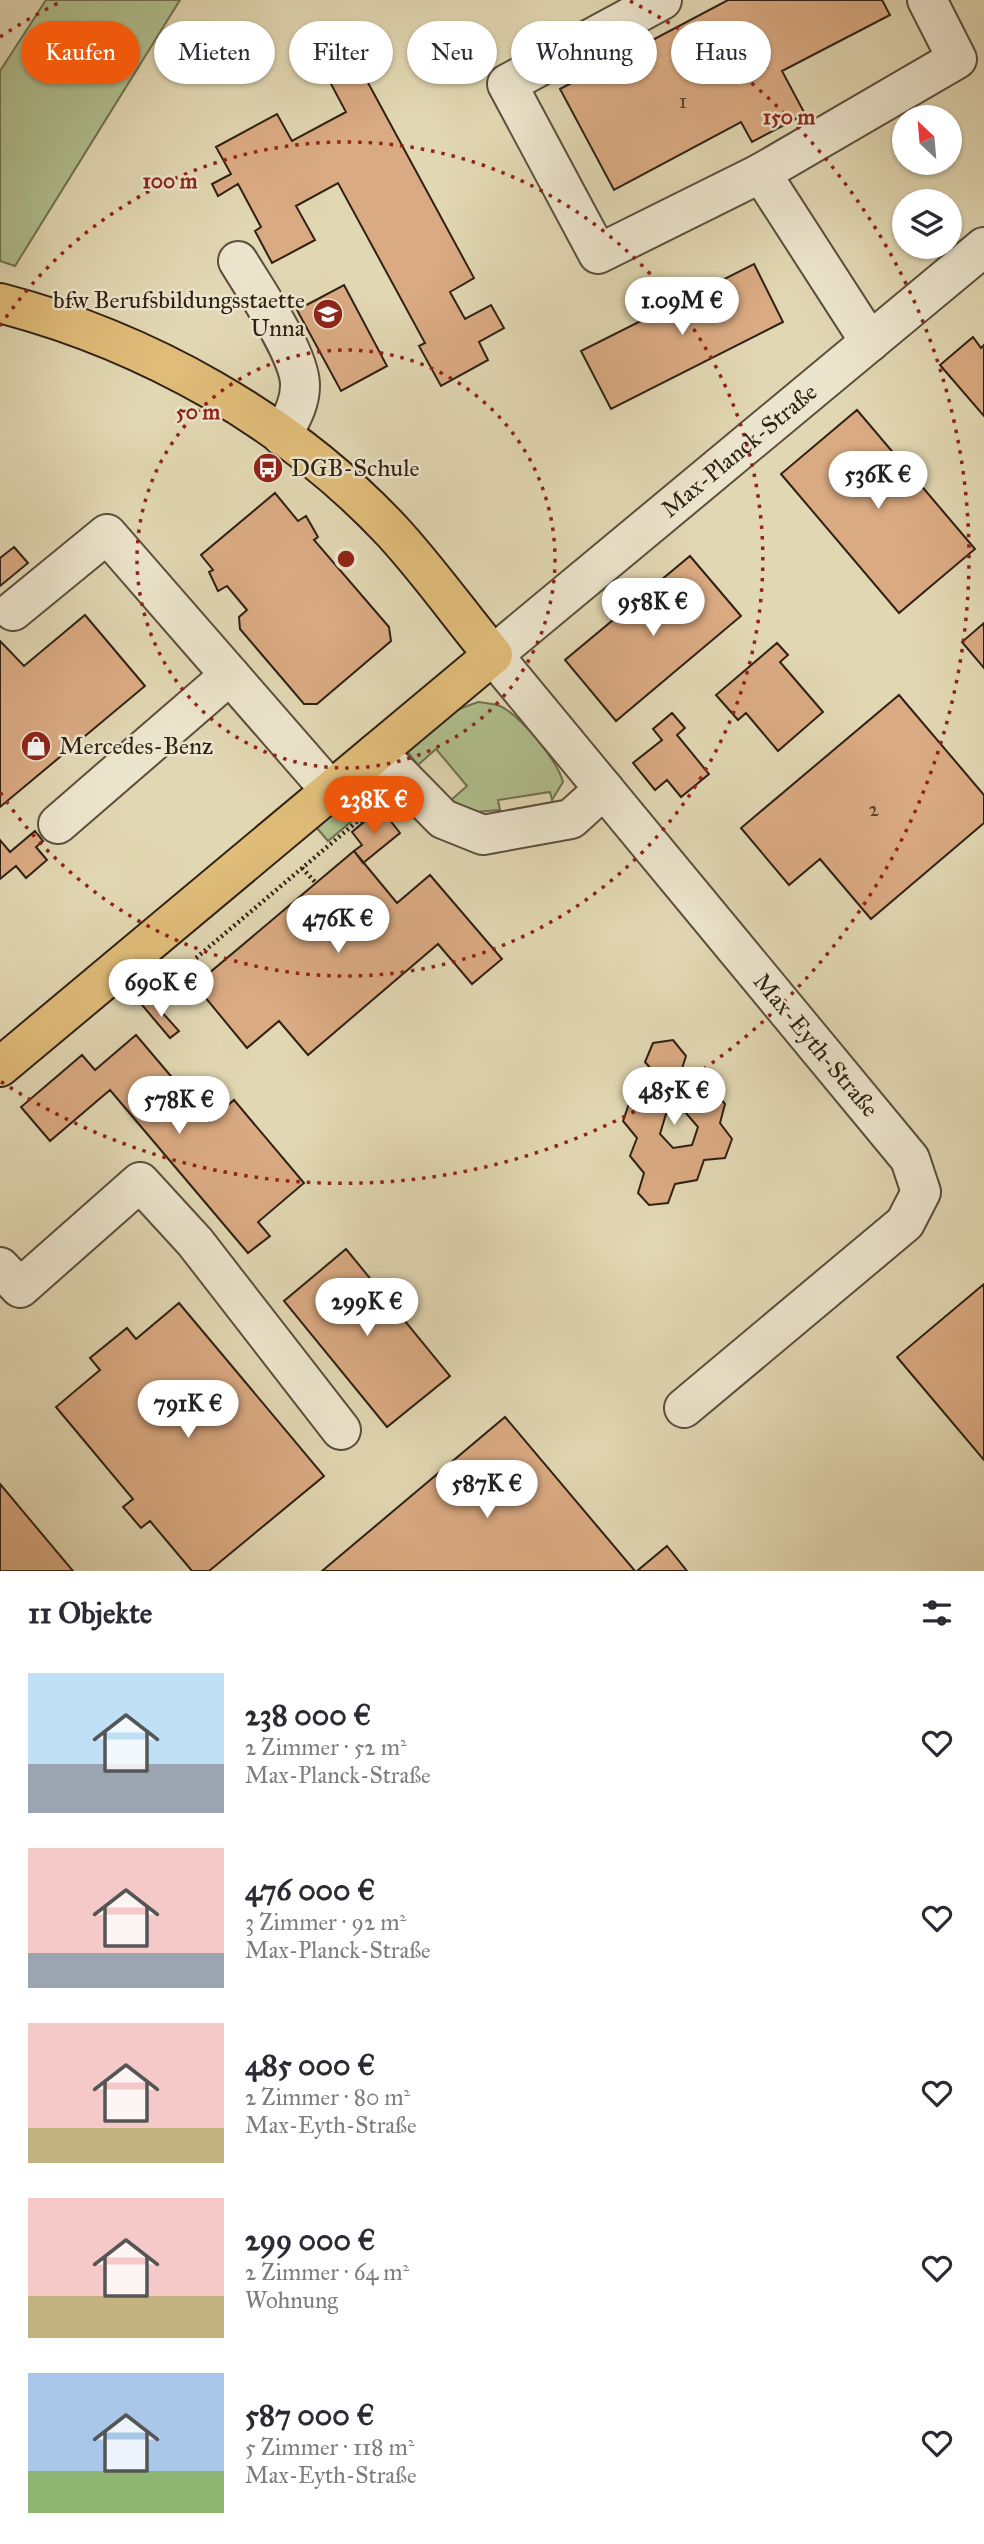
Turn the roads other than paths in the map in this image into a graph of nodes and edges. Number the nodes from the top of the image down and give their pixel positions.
1 (663, 0) edge
2 (927, 0) edge
3 (761, 173) junction
4 (984, 247) edge
5 (238, 261) dead end
6 (0, 303) edge
7 (870, 342) junction
8 (282, 436) junction
9 (13, 611) dead end
10 (493, 655) junction
11 (230, 675) junction
12 (377, 752) junction
13 (604, 789) junction
14 (331, 791) junction
15 (58, 824) dead end
16 (0, 1068) edge
17 (0, 1267) edge
18 (684, 1408) dead end
19 (341, 1430) dead end

1 - 3 street
2 - 3 street
3 - 7 street
4 - 7 street, Max-Planck-Straße
5 - 8 street
6 - 8 main road
7 - 10 street, Max-Planck-Straße
8 - 10 main road
9 - 11 street
10 - 12 main road, Max-Planck-Straße
10 - 13 street, Max-Eyth-Straße
11 - 14 street
11 - 15 street
12 - 13 street
12 - 14 main road, Max-Planck-Straße
13 - 18 street, Max-Eyth-Straße
14 - 16 main road, Max-Planck-Straße
17 - 19 street

